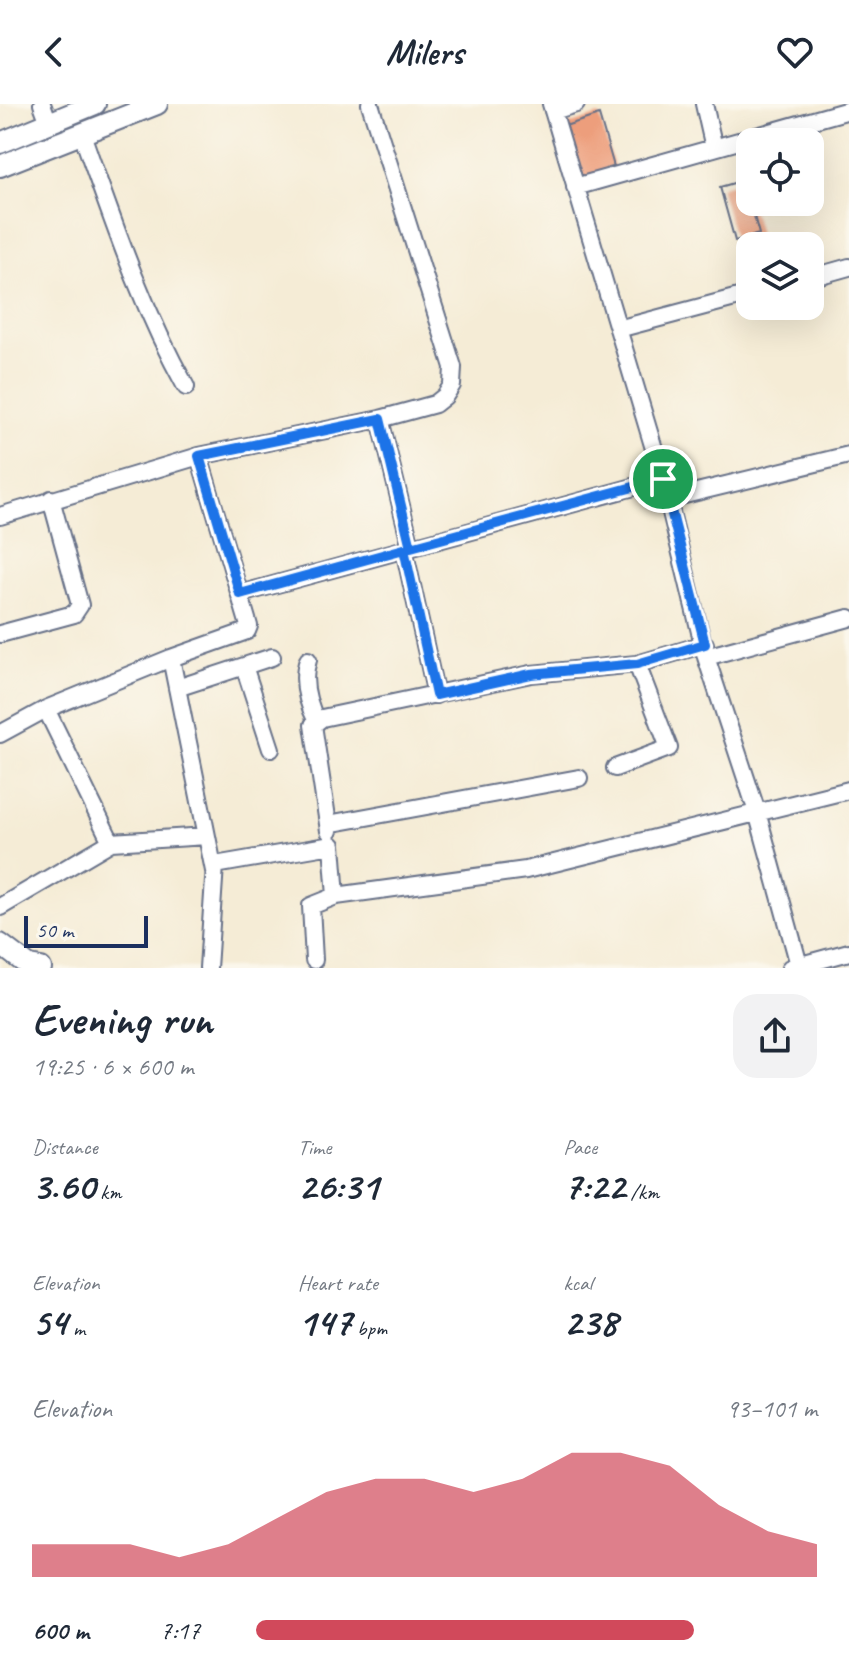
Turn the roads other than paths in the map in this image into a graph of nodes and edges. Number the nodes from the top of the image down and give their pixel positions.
1 (95, 104) edge
2 (157, 104) edge
3 (370, 104) edge
4 (576, 104) edge
5 (704, 104) edge
6 (552, 108) edge
7 (849, 110) edge
8 (46, 113) edge
9 (82, 134) junction
10 (0, 143) edge
11 (714, 148) junction
12 (0, 166) edge
13 (575, 187) junction
14 (849, 267) edge
15 (824, 274) edge
16 (736, 298) edge
17 (618, 329) junction
18 (186, 387) dead end
19 (380, 419) junction
20 (849, 455) edge
21 (199, 456) junction
22 (663, 479) junction
23 (51, 499) junction
24 (668, 499) junction
25 (0, 516) edge
26 (408, 548) junction
27 (240, 594) junction
28 (849, 618) edge
29 (0, 634) edge
30 (706, 650) junction
31 (272, 657) dead end
32 (171, 658) junction
33 (308, 660) dead end
34 (637, 664) junction
35 (244, 666) junction
36 (177, 688) junction
37 (436, 695) junction
38 (46, 709) junction
39 (317, 722) junction
40 (0, 734) edge
41 (271, 749) dead end
42 (615, 768) dead end
43 (579, 778) dead end
44 (849, 790) edge
45 (757, 812) junction
46 (328, 824) junction
47 (207, 836) junction
48 (111, 842) junction
49 (332, 845) junction
50 (214, 871) junction
51 (336, 896) junction
52 (0, 907) edge
53 (0, 944) edge
54 (849, 952) edge
55 (314, 960) dead end
56 (14, 962) edge
57 (794, 967) edge
58 (41, 968) edge
59 (208, 968) edge

1 - 8 main road
2 - 9 main road
3 - 19 street
4 - 6 street
5 - 11 street
6 - 13 street
7 - 11 street
8 - 10 main road
9 - 12 main road
9 - 18 street
11 - 13 street
13 - 17 street
14 - 15 street
16 - 17 street
17 - 22 street
19 - 21 street
19 - 26 street
20 - 24 street
21 - 23 street
21 - 27 street
22 - 24 street
22 - 26 street
23 - 25 street
23 - 29 street
24 - 30 street
26 - 27 street
26 - 37 street
27 - 32 street
28 - 30 street
30 - 34 street
30 - 45 street
31 - 35 street
32 - 36 street
32 - 38 street
33 - 39 street
34 - 37 street
34 - 42 street
35 - 36 street
35 - 41 street
36 - 47 street
37 - 39 street
38 - 40 street
38 - 48 street
39 - 46 street
43 - 46 street
44 - 45 street
45 - 51 street
45 - 57 street
46 - 49 street
47 - 48 street
47 - 50 street
48 - 52 street
49 - 50 street
49 - 51 street
50 - 59 street
51 - 55 street
53 - 56 main road
54 - 57 street
56 - 58 main road

